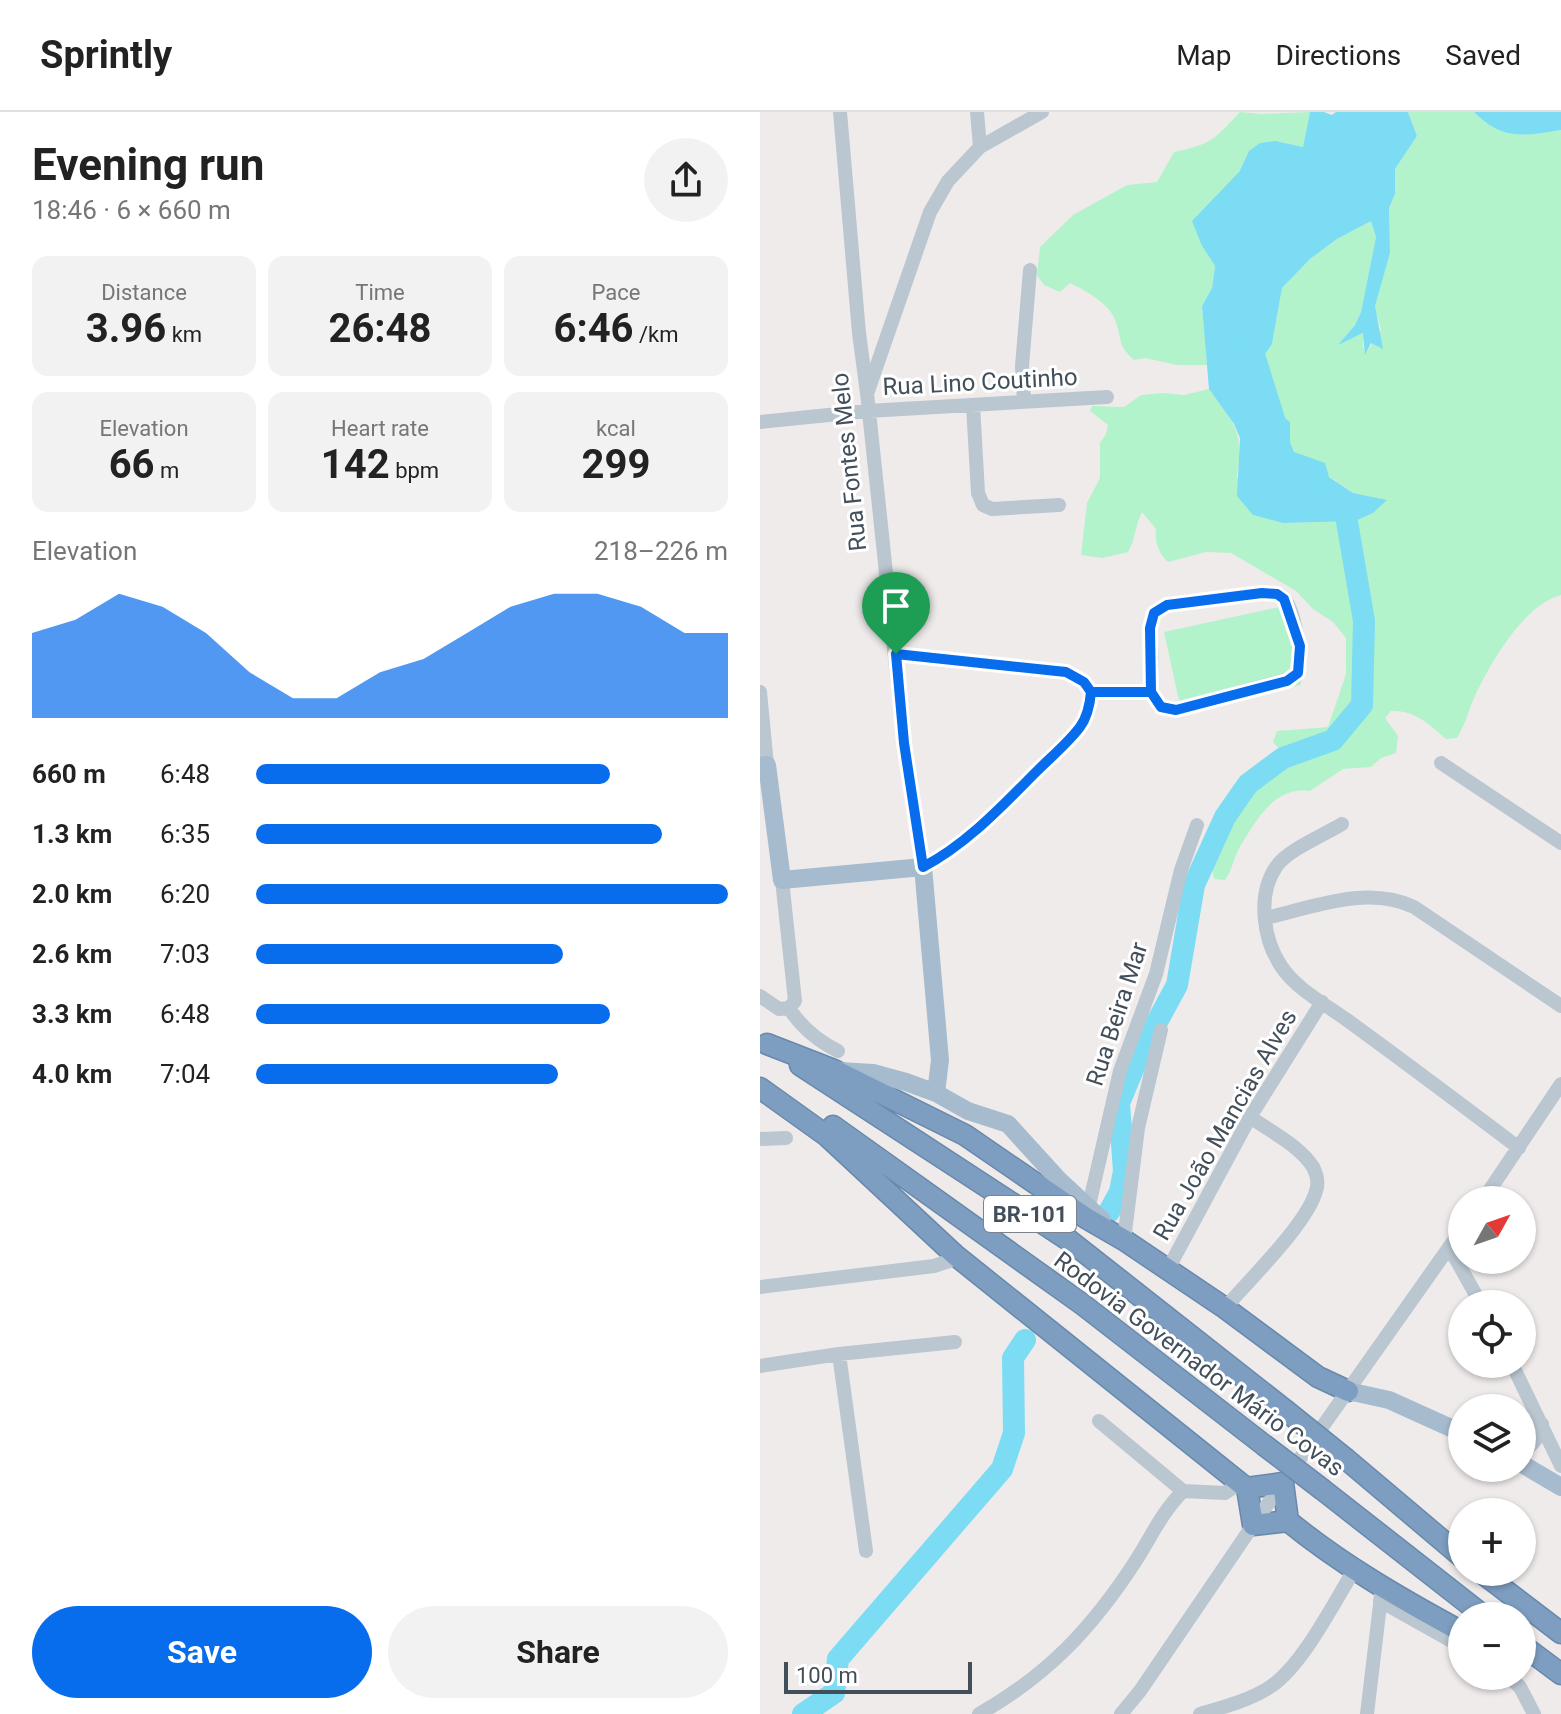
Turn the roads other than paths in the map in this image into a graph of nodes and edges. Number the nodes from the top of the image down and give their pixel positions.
1 (840, 112) edge
2 (977, 112) edge
3 (1042, 112) edge
4 (980, 147) junction
5 (1030, 270) dead end
6 (867, 393) junction
7 (1107, 397) dead end
8 (1024, 402) junction
9 (973, 405) junction
10 (868, 411) junction
11 (760, 422) edge
12 (1059, 505) dead end
13 (896, 654) junction
14 (760, 692) edge
15 (1091, 692) junction
16 (1151, 692) junction
17 (1441, 763) dead end
18 (764, 766) edge
19 (1342, 824) dead end
20 (1197, 825) dead end
21 (1561, 843) edge
22 (923, 867) junction
23 (782, 880) junction
24 (1265, 918) junction
25 (760, 996) edge
26 (1322, 1002) junction
27 (1561, 1006) edge
28 (789, 1008) junction
29 (1161, 1030) dead end
30 (764, 1041) edge
31 (836, 1060) junction
32 (760, 1077) edge
33 (1561, 1084) edge
34 (760, 1088) edge
35 (936, 1093) junction
36 (1250, 1117) junction
37 (786, 1138) dead end
38 (760, 1139) edge
39 (1519, 1148) junction
40 (1493, 1186) edge
41 (1103, 1225) junction
42 (1448, 1248) edge
43 (955, 1255) junction
44 (1168, 1269) junction
45 (760, 1287) edge
46 (1225, 1308) junction
47 (955, 1342) dead end
48 (839, 1354) junction
49 (760, 1366) edge
50 (1519, 1378) edge
51 (1348, 1391) junction
52 (1099, 1421) dead end
53 (1542, 1424) junction
54 (1448, 1427) edge
55 (1536, 1441) edge
56 (1561, 1466) edge
57 (1536, 1472) edge
58 (1283, 1483) junction
59 (1244, 1486) junction
60 (1561, 1487) edge
61 (1183, 1491) junction
62 (1288, 1521) junction
63 (1253, 1525) junction
64 (1448, 1545) edge
65 (866, 1551) dead end
66 (1354, 1570) junction
67 (1499, 1586) edge
68 (1381, 1595) junction
69 (1466, 1602) edge
70 (1448, 1626) edge
71 (1561, 1633) edge
72 (1448, 1638) edge
73 (1536, 1655) edge
74 (1536, 1672) edge
75 (1561, 1674) edge
76 (1561, 1687) edge
77 (1522, 1690) edge
78 (979, 1714) edge
79 (1121, 1714) edge
80 (1200, 1714) edge
81 (1367, 1714) edge
82 (1534, 1714) edge

1 - 6 street, Rua Fontes Melo
2 - 4 street
3 - 4 street
4 - 6 street
5 - 8 street
6 - 10 street, Rua Fontes Melo
7 - 8 street, Rua Lino Coutinho
8 - 9 street, Rua Lino Coutinho
9 - 10 street, Rua Lino Coutinho
9 - 12 street
10 - 11 street, Rua Lino Coutinho
10 - 13 street, Rua Fontes Melo
13 - 15 street
13 - 22 street, Rua Fontes Melo
14 - 18 street
15 - 16 street
15 - 22 street
16 - 16 street
17 - 21 street
18 - 23 main road
19 - 24 street
20 - 41 street, Rua Beira Mar
22 - 23 main road
22 - 35 main road, Rua Fontes Melo
23 - 28 street
24 - 26 street
24 - 27 street
25 - 28 street
26 - 36 street, Rua João Mancias Alves
26 - 39 street
28 - 31 street
29 - 41 street
30 - 31 highway
30 - 64 highway, Rodovia Governador Mário Covas / BR-101, bridge
31 - 35 main road
31 - 41 highway
32 - 69 highway, Rodovia Governador Mário Covas / BR-101, bridge
33 - 39 street
34 - 43 highway
35 - 41 main road
36 - 44 street, Rua João Mancias Alves
36 - 46 street
37 - 38 street
39 - 40 street
41 - 44 highway
42 - 51 street
43 - 45 street
43 - 59 highway
44 - 46 highway
46 - 51 highway
47 - 48 street
48 - 49 street
48 - 65 street
50 - 53 street
51 - 54 main road
51 - 58 street
52 - 61 street
53 - 55 street
53 - 56 street
57 - 60 main road
58 - 59 highway
58 - 62 highway
58 - 63 street
59 - 61 street
59 - 63 highway
61 - 78 street
62 - 63 highway
62 - 66 highway
63 - 79 street
66 - 68 highway
66 - 80 street
67 - 71 highway
68 - 70 highway
68 - 72 street
68 - 81 street
73 - 75 highway
74 - 76 highway
77 - 82 street

